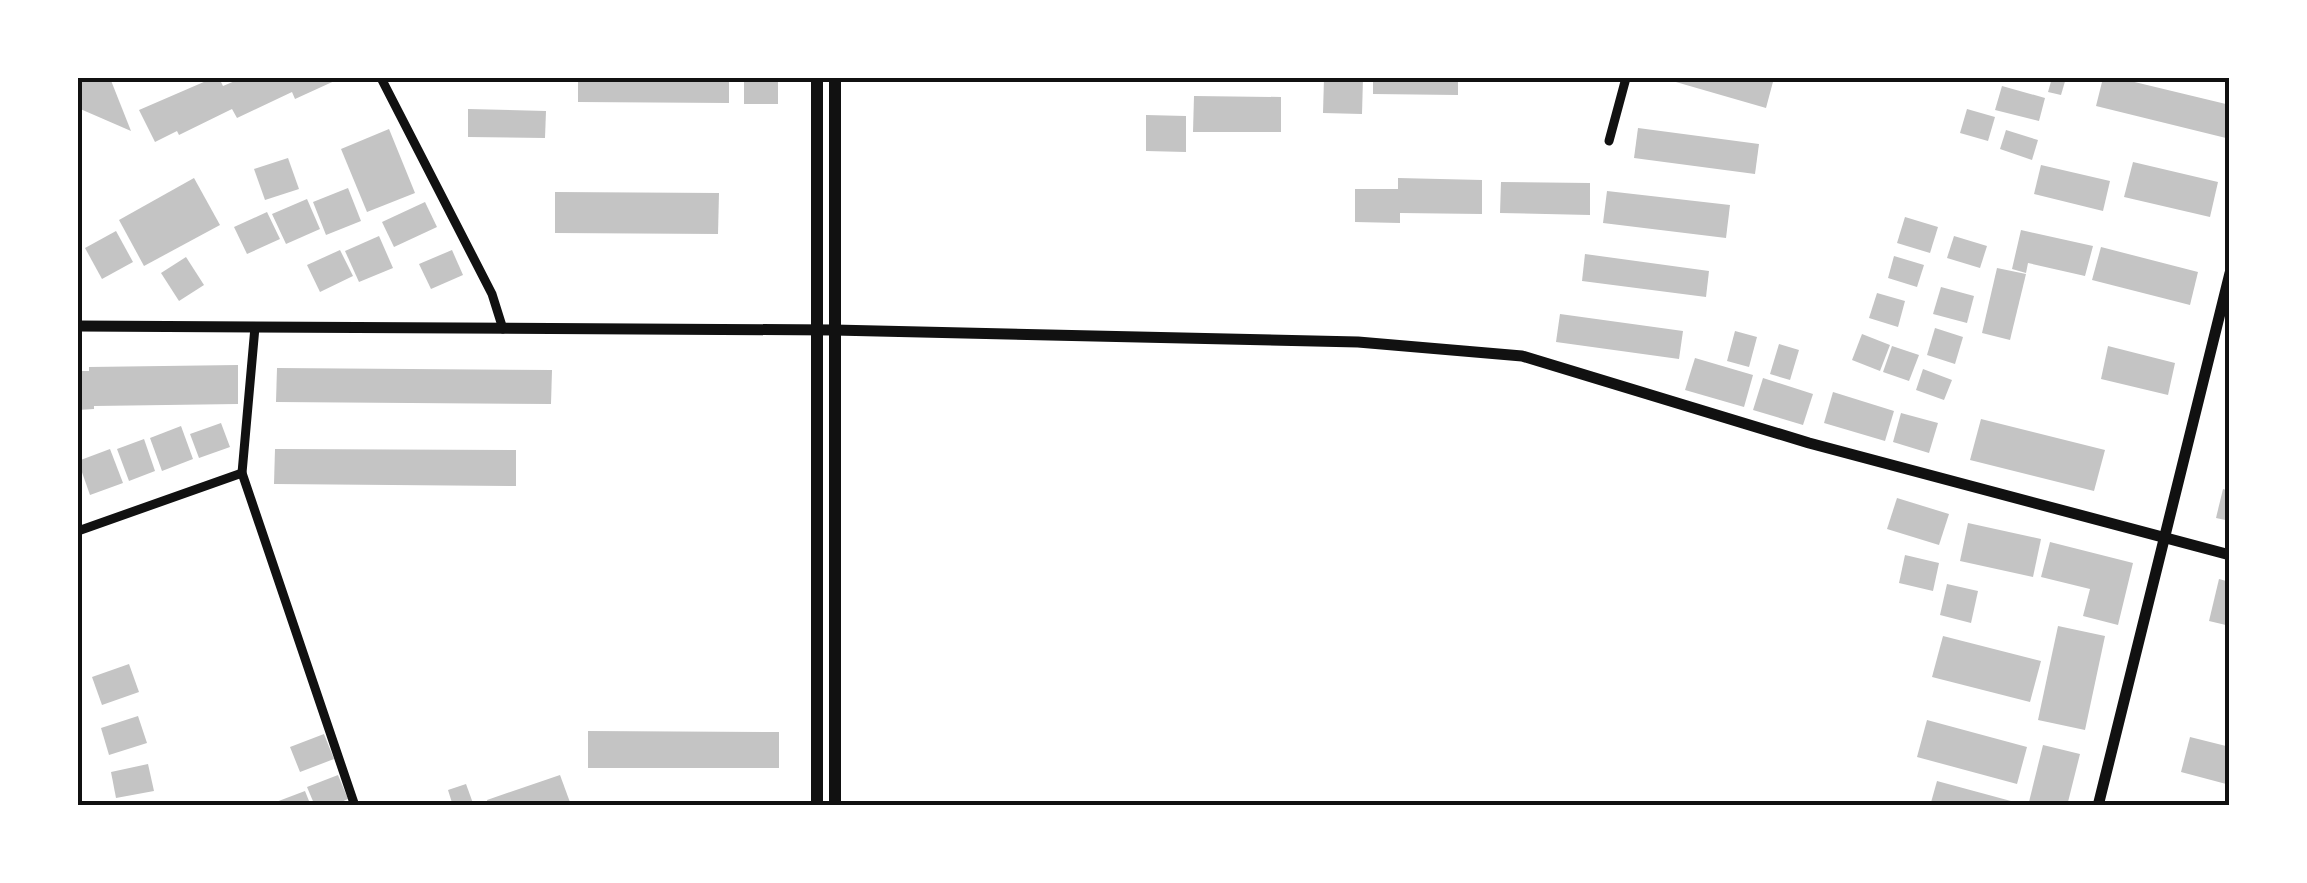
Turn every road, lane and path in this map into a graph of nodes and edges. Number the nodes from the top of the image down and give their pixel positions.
1 (382, 78) edge
2 (817, 78) edge
3 (835, 78) edge
4 (1626, 78) edge
5 (1609, 140) dead end
6 (2230, 273) edge
7 (78, 326) edge
8 (255, 327) junction
9 (503, 328) junction
10 (816, 330) junction
11 (834, 330) junction
12 (242, 473) junction
13 (78, 531) edge
14 (2164, 539) junction
15 (2230, 555) edge
16 (356, 806) edge
17 (818, 806) edge
18 (835, 806) edge
19 (2098, 806) edge

1 - 9 street
2 - 10 main road
3 - 11 main road
4 - 5 street
6 - 14 street
7 - 8 street
8 - 9 street
8 - 12 street
9 - 10 street
10 - 11 street
10 - 17 main road
11 - 14 street
11 - 18 main road
12 - 13 street
12 - 16 street
14 - 15 street
14 - 19 street

